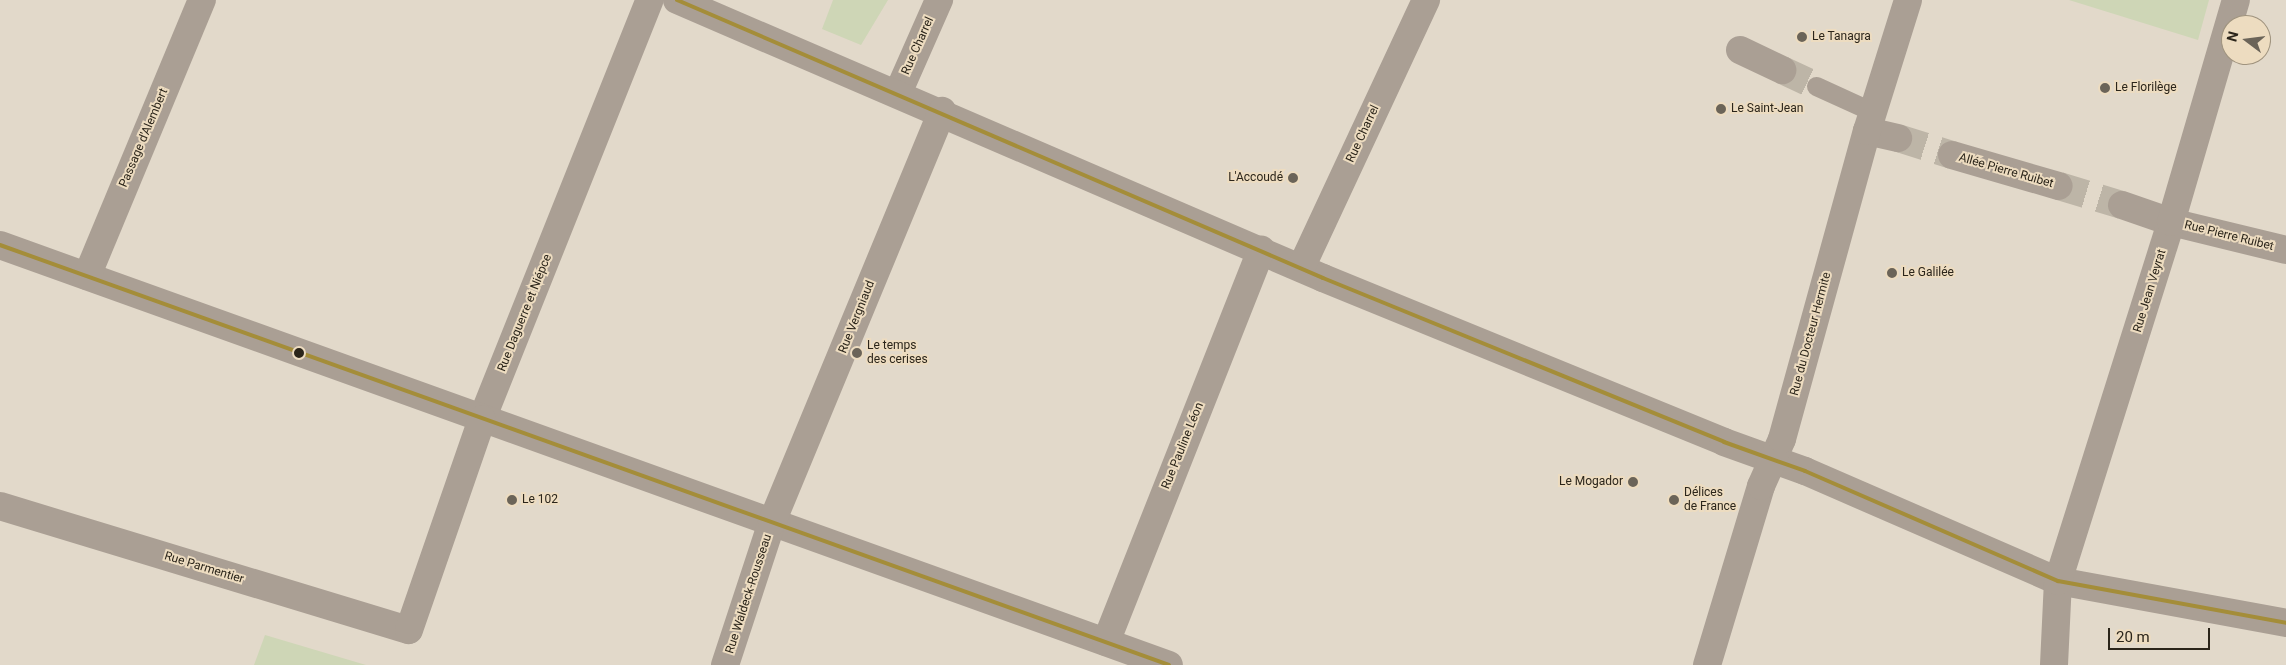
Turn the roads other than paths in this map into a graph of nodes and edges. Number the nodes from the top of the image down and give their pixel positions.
1 (202, 0) edge
2 (650, 0) edge
3 (677, 0) edge
4 (939, 0) edge
5 (1426, 0) edge
6 (1908, 0) edge
7 (2236, 0) edge
8 (1740, 50) dead end
9 (1782, 70) tunnel mouth
10 (1816, 86) tunnel mouth
11 (898, 93) junction
12 (942, 111) junction
13 (1870, 122) junction
14 (1898, 138) tunnel mouth
15 (1952, 155) tunnel mouth
16 (2059, 186) tunnel mouth
17 (2122, 205) tunnel mouth
18 (2171, 222) junction
19 (0, 245) edge
20 (1260, 250) junction
21 (2286, 250) edge
22 (1302, 268) junction
23 (87, 276) junction
24 (482, 419) junction
25 (1772, 458) junction
26 (0, 506) edge
27 (772, 522) junction
28 (2058, 581) junction
29 (2286, 623) edge
30 (409, 630) joint
31 (1106, 642) junction
32 (1166, 664) edge
33 (725, 665) edge
34 (1707, 665) edge
35 (2054, 665) edge

1 - 23 street, Passage d'Alembert
2 - 24 street, Rue Daguerre et Niépce
3 - 11 street
4 - 11 street, Rue Charrel
5 - 22 street, Rue Charrel
6 - 13 street, Rue du Docteur Hermite
7 - 18 street, Rue Jean Veyrat
8 - 9 street
10 - 13 lane
11 - 12 street
12 - 20 street
12 - 27 street, Rue Vergniaud
13 - 14 street
13 - 25 street, Rue du Docteur Hermite
15 - 16 street, Allée Pierre Ruibet
17 - 18 street
18 - 21 street, Rue Pierre Ruibet
18 - 28 street, Rue Jean Veyrat
19 - 23 street
20 - 22 street
20 - 31 street, Rue Pauline Léon
22 - 25 street
23 - 24 street
24 - 27 street
24 - 30 street, Rue Daguerre et Niépce
25 - 28 street
25 - 34 street, Rue du Docteur Hermite
26 - 30 street, Rue Parmentier
27 - 31 street
27 - 33 street, Rue Waldeck-Rousseau
28 - 29 street
28 - 35 street, Rue Jean Veyrat
31 - 32 street

